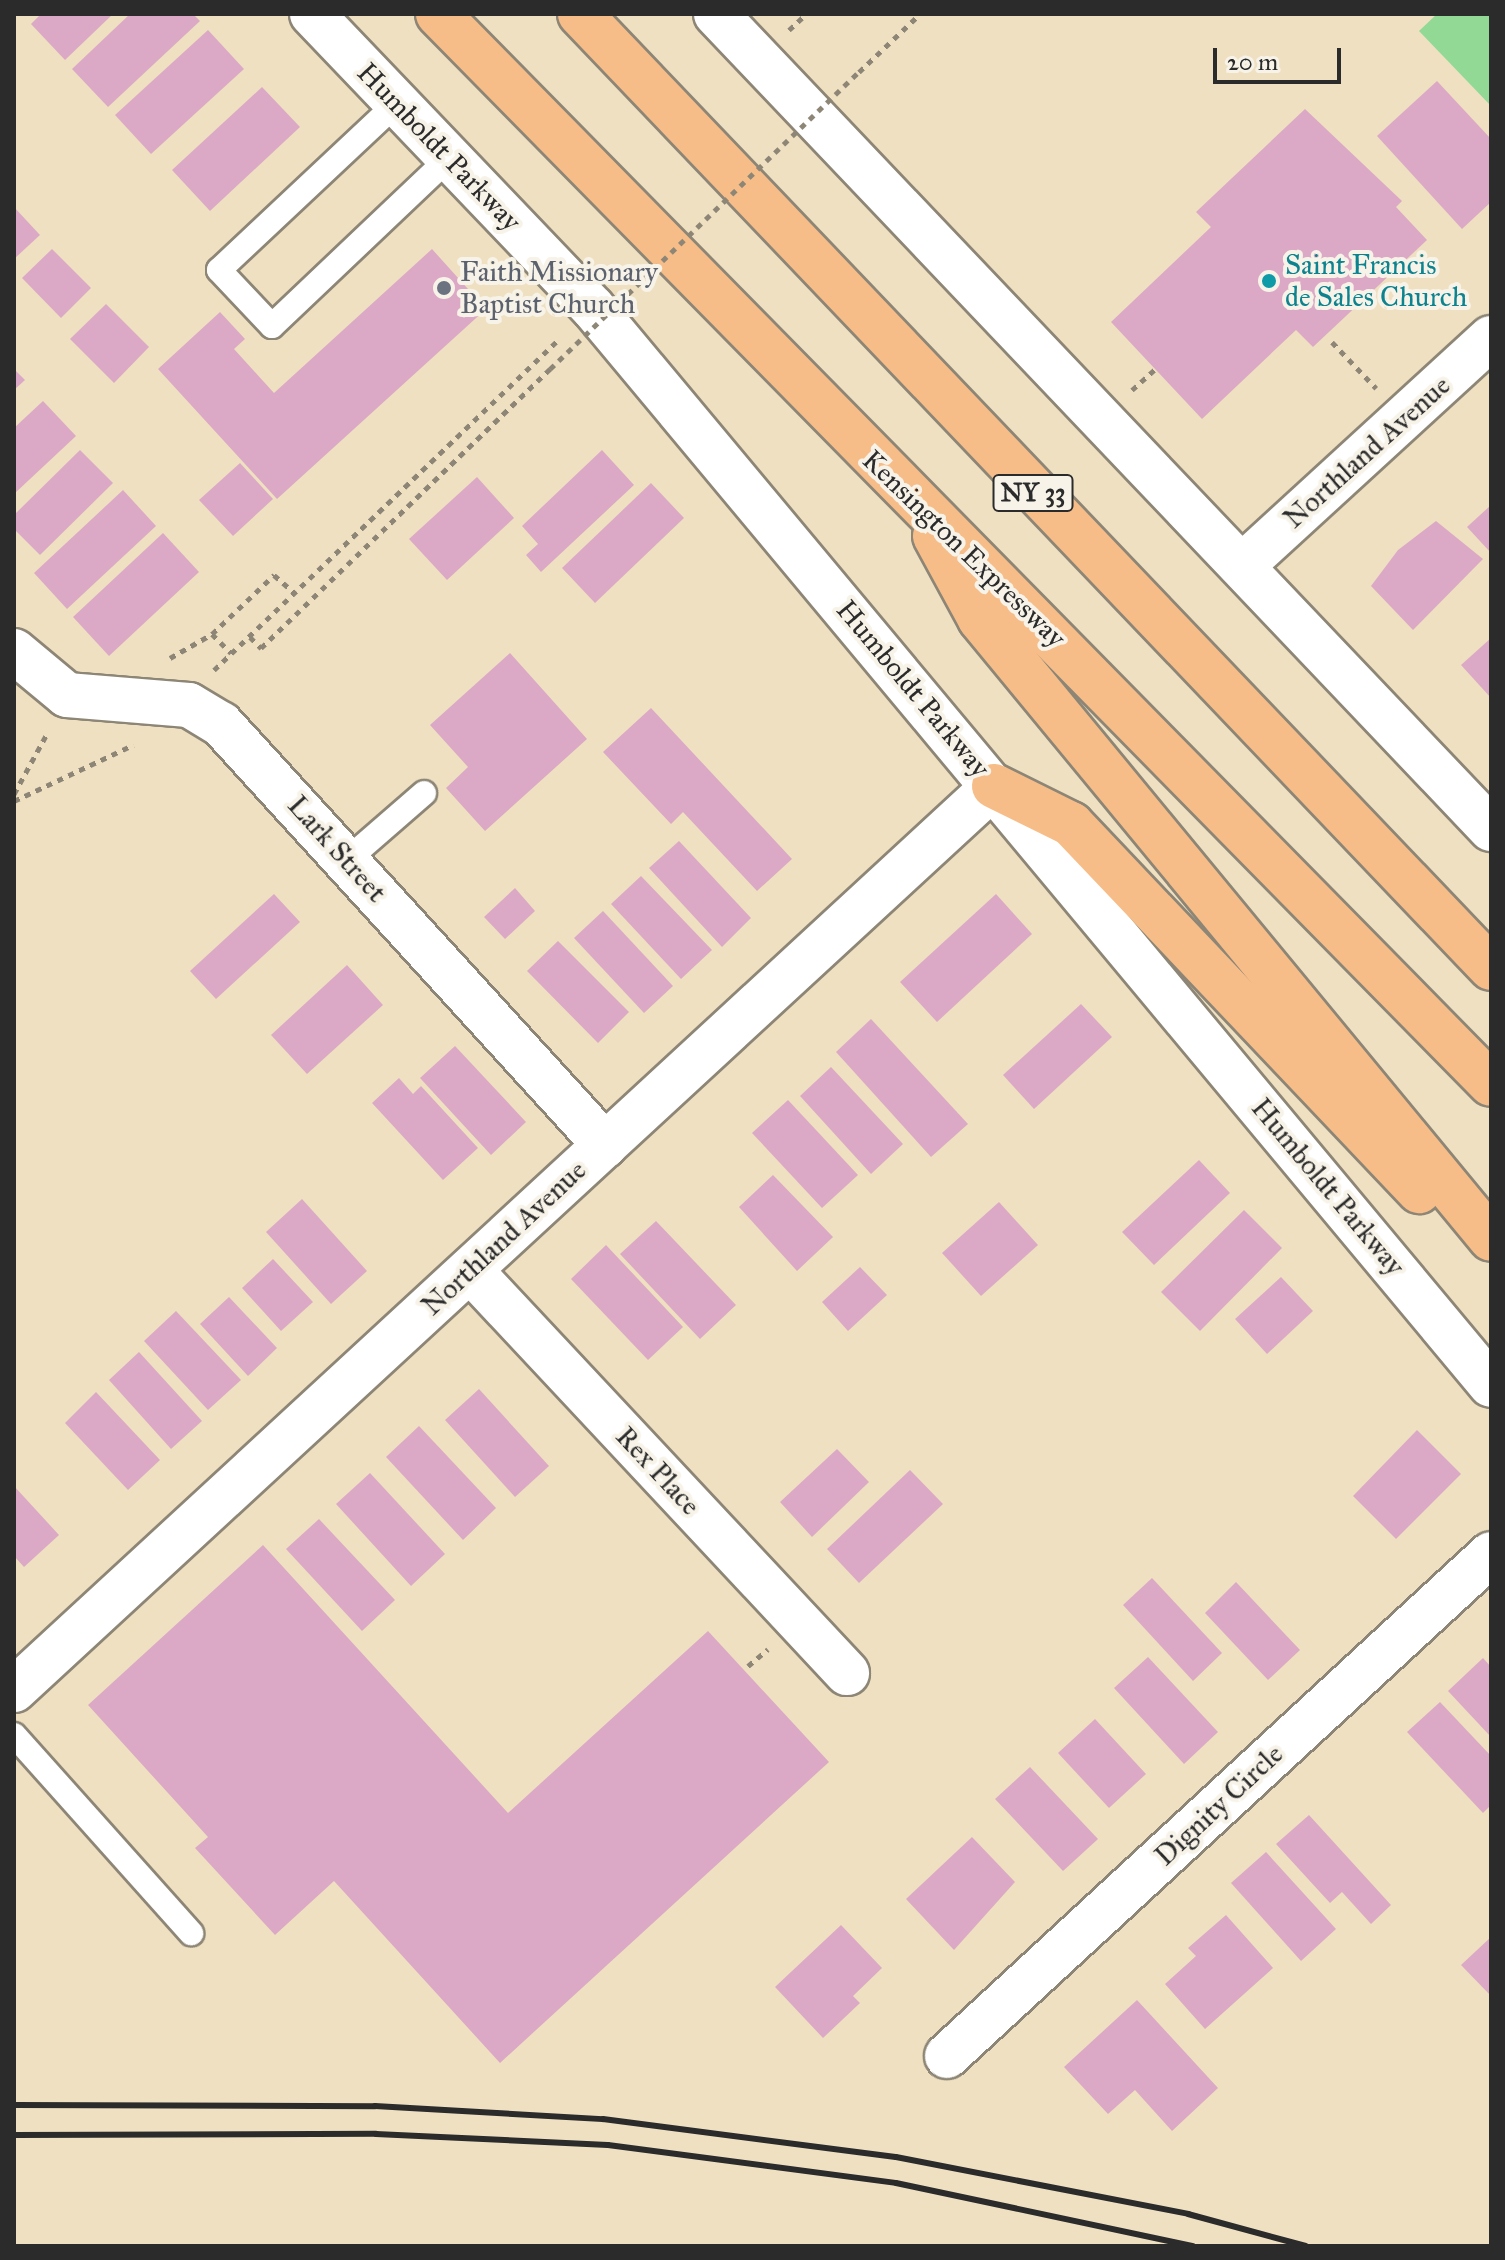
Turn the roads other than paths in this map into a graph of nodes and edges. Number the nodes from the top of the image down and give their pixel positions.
1 (312, 14) edge
2 (438, 14) edge
3 (580, 14) edge
4 (716, 14) edge
5 (397, 103) junction
6 (449, 158) junction
7 (1491, 338) edge
8 (923, 514) junction
9 (1243, 565) junction
10 (14, 651) edge
11 (994, 786) junction
12 (424, 793) dead end
13 (1491, 829) edge
14 (347, 860) junction
15 (1491, 968) edge
16 (1491, 1084) edge
17 (605, 1145) junction
18 (1491, 1239) edge
19 (1491, 1269) edge
20 (470, 1270) junction
21 (1491, 1385) edge
22 (1491, 1554) edge
23 (847, 1673) dead end
24 (14, 1690) edge
25 (14, 1735) edge
26 (191, 1933) dead end
27 (947, 2056) dead end

1 - 5 street, Humboldt Parkway
2 - 8 highway, Kensington Expressway
3 - 15 highway, NY 33
4 - 9 street
5 - 6 street, Humboldt Parkway
5 - 6 lane
6 - 11 street, Humboldt Parkway
7 - 9 street, Northland Avenue
8 - 16 highway, Kensington Expressway
8 - 18 highway
9 - 13 street
10 - 14 street, Lark Street
11 - 17 street, Northland Avenue
11 - 19 highway
11 - 21 street, Humboldt Parkway
12 - 14 lane
14 - 17 street, Lark Street
17 - 20 street, Northland Avenue
20 - 23 street, Rex Place
20 - 24 street, Northland Avenue
22 - 27 street, Dignity Circle
25 - 26 lane

